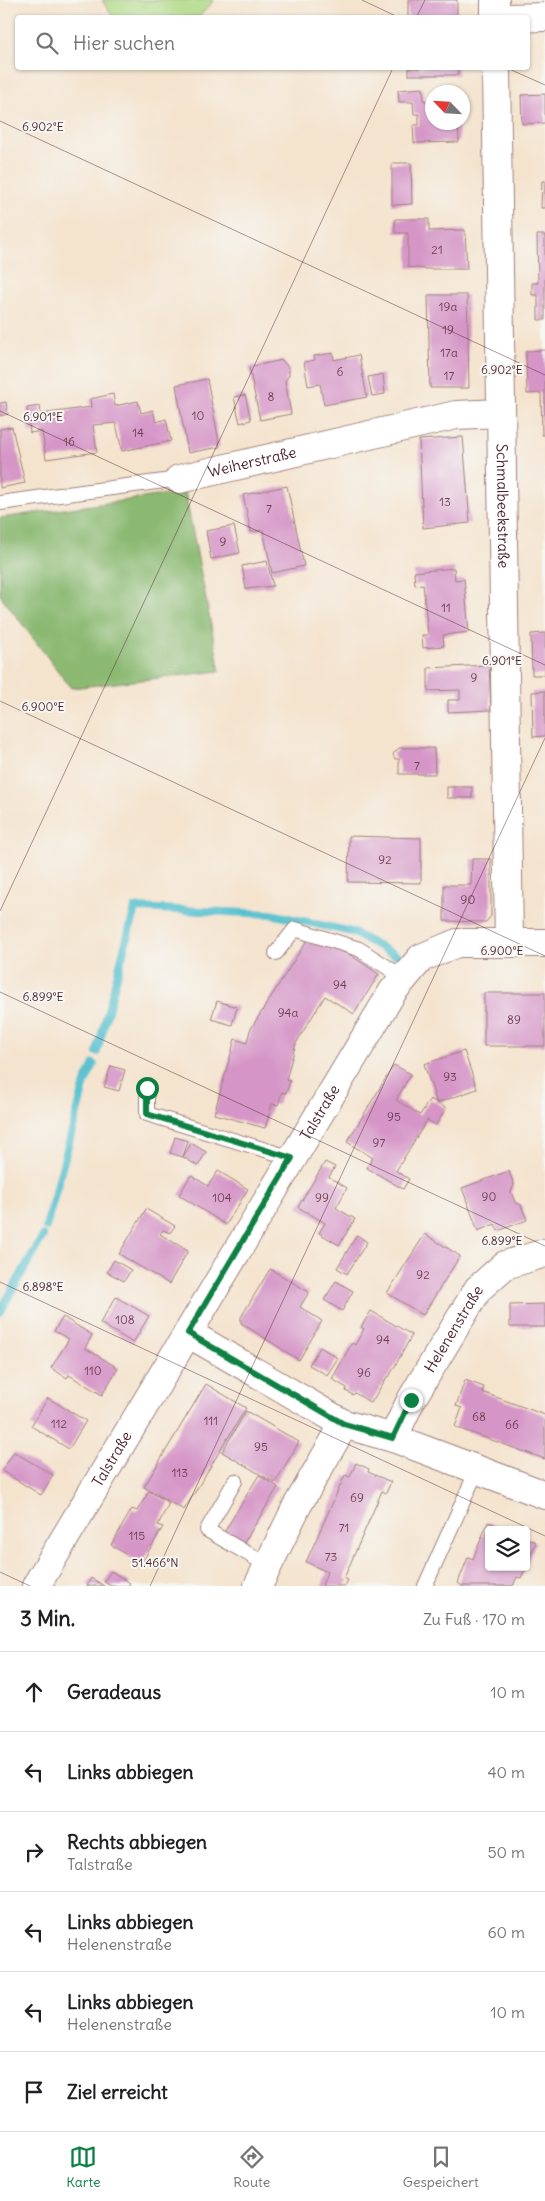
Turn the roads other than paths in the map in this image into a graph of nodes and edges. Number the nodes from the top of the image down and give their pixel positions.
1 (495, 0) edge
2 (495, 15) edge
3 (530, 17) edge
4 (545, 17) edge
5 (496, 70) edge
6 (501, 413) junction
7 (180, 479) joint
8 (0, 503) edge
9 (509, 943) junction
10 (545, 943) edge
11 (276, 953) dead end
12 (404, 978) junction
13 (147, 1088) dead end
14 (292, 1158) junction
15 (545, 1252) edge
16 (188, 1333) junction
17 (344, 1424) junction
18 (393, 1438) junction
19 (477, 1470) junction
20 (235, 1481) dead end
21 (545, 1495) edge
22 (262, 1576) edge
23 (36, 1586) edge
24 (425, 1586) edge

1 - 2 street
3 - 4 street
5 - 6 street, Schmalbeekstraße
6 - 7 street, Weiherstraße
6 - 9 street, Schmalbeekstraße
7 - 8 lane, Weiherstraße
9 - 10 street, Talstraße
9 - 12 street, Talstraße
11 - 12 lane
12 - 14 street, Talstraße
13 - 14 lane
14 - 16 street, Talstraße
15 - 18 street, Helenenstraße
16 - 17 street
16 - 23 street, Talstraße
17 - 18 street
17 - 22 street
18 - 19 street
19 - 21 street
19 - 24 lane
20 - 22 lane

